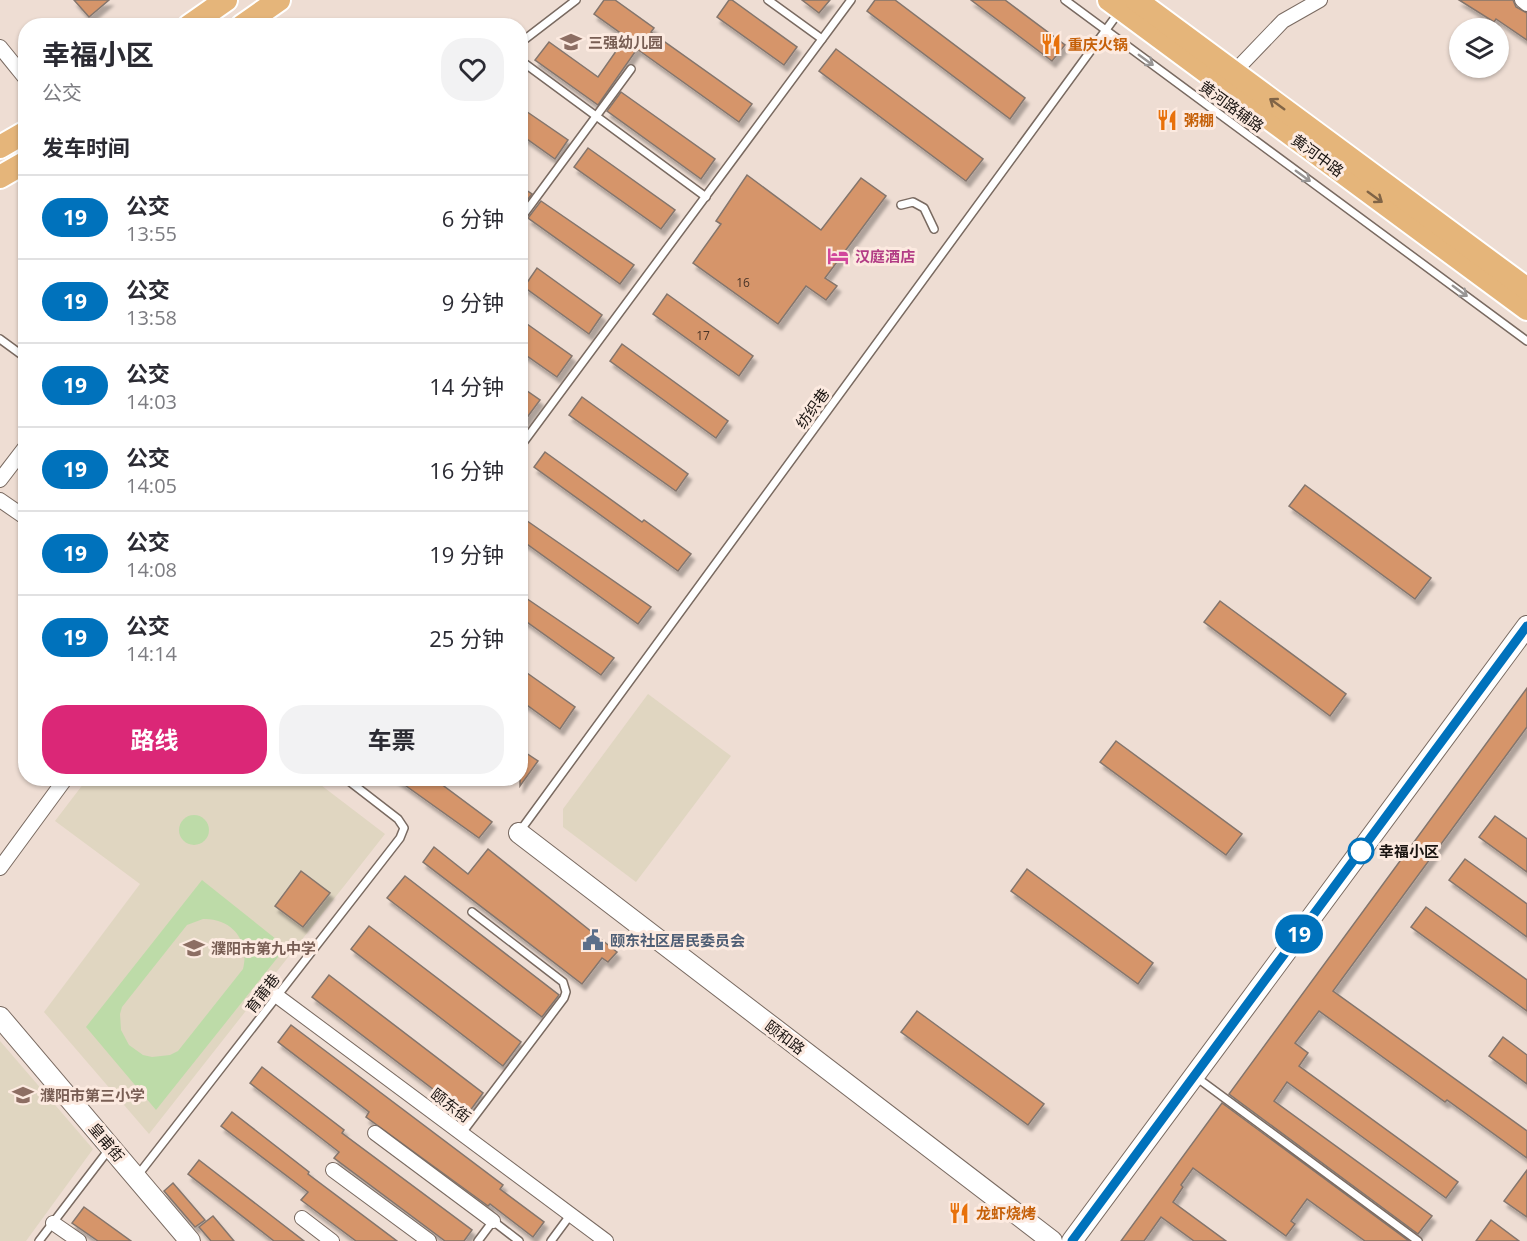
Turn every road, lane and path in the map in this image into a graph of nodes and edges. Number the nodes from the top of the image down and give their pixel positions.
1 (226, 0) edge
2 (279, 0) edge
3 (576, 0) edge
4 (768, 0) edge
5 (850, 0) edge
6 (1065, 0) edge
7 (1320, 0) edge
8 (1522, 0) edge
9 (1124, 2) edge
10 (1527, 4) edge
11 (200, 18) edge
12 (253, 18) edge
13 (1106, 30) junction
14 (528, 37) edge
15 (822, 39) junction
16 (0, 47) edge
17 (528, 66) edge
18 (18, 69) edge
19 (631, 69) dead end
20 (1234, 72) junction
21 (596, 116) junction
22 (18, 137) edge
23 (0, 147) edge
24 (18, 167) edge
25 (0, 177) edge
26 (706, 197) junction
27 (901, 205) dead end
28 (528, 208) edge
29 (934, 229) dead end
30 (1527, 289) edge
31 (1527, 309) edge
32 (0, 339) edge
33 (1527, 341) edge
34 (18, 352) edge
35 (528, 436) edge
36 (18, 456) edge
37 (0, 480) edge
38 (0, 500) edge
39 (18, 512) edge
40 (1527, 626) edge
41 (60, 786) edge
42 (355, 786) edge
43 (519, 833) joint
44 (0, 868) edge
45 (472, 912) dead end
46 (277, 996) junction
47 (0, 1017) edge
48 (1194, 1076) junction
49 (375, 1133) dead end
50 (462, 1134) junction
51 (111, 1147) junction
52 (333, 1170) dead end
53 (137, 1177) junction
54 (571, 1214) junction
55 (302, 1218) dead end
56 (493, 1221) junction
57 (53, 1222) junction
58 (1418, 1240) edge
59 (39, 1241) edge
60 (78, 1241) edge
61 (190, 1241) edge
62 (332, 1241) edge
63 (429, 1241) edge
64 (478, 1241) edge
65 (519, 1241) edge
66 (550, 1241) edge
67 (606, 1241) edge
68 (1052, 1241) edge
69 (1072, 1241) edge

1 - 11 main road
2 - 12 main road
3 - 14 lane
4 - 15 lane
5 - 15 lane
6 - 13 lane, 黄河路辅路
7 - 20 street
8 - 10 street
9 - 13 lane, 纺织巷
9 - 20 main road, 黄河中路
9 -> 31 main road, 黄河中路
13 -> 33 lane, 黄河路辅路
13 - 43 lane, 纺织巷
15 - 26 lane
16 - 18 street
17 - 21 lane
19 - 21 lane
30 -> 20 main road, 黄河中路
21 - 26 lane
21 - 28 lane
22 - 23 main road
24 - 25 main road
26 - 35 lane
27 - 29 lane
32 - 34 lane
36 - 37 street
38 - 39 street
40 - 48 street
41 - 44 street
42 - 46 lane, 育莆巷
43 - 68 street, 颐和路
45 - 50 lane
46 - 50 street, 颐东街
46 - 53 lane, 育莆巷
47 - 51 street, 皇甫街
48 - 58 lane
48 - 69 street
49 - 56 street
50 - 54 street, 颐东街
51 - 53 street, 皇甫街
51 - 57 lane
52 - 63 street
53 - 61 street, 皇甫街
54 - 66 lane
54 - 67 street, 颐东街
55 - 62 street
56 - 64 lane
56 - 65 lane
57 - 59 lane
57 - 60 street

